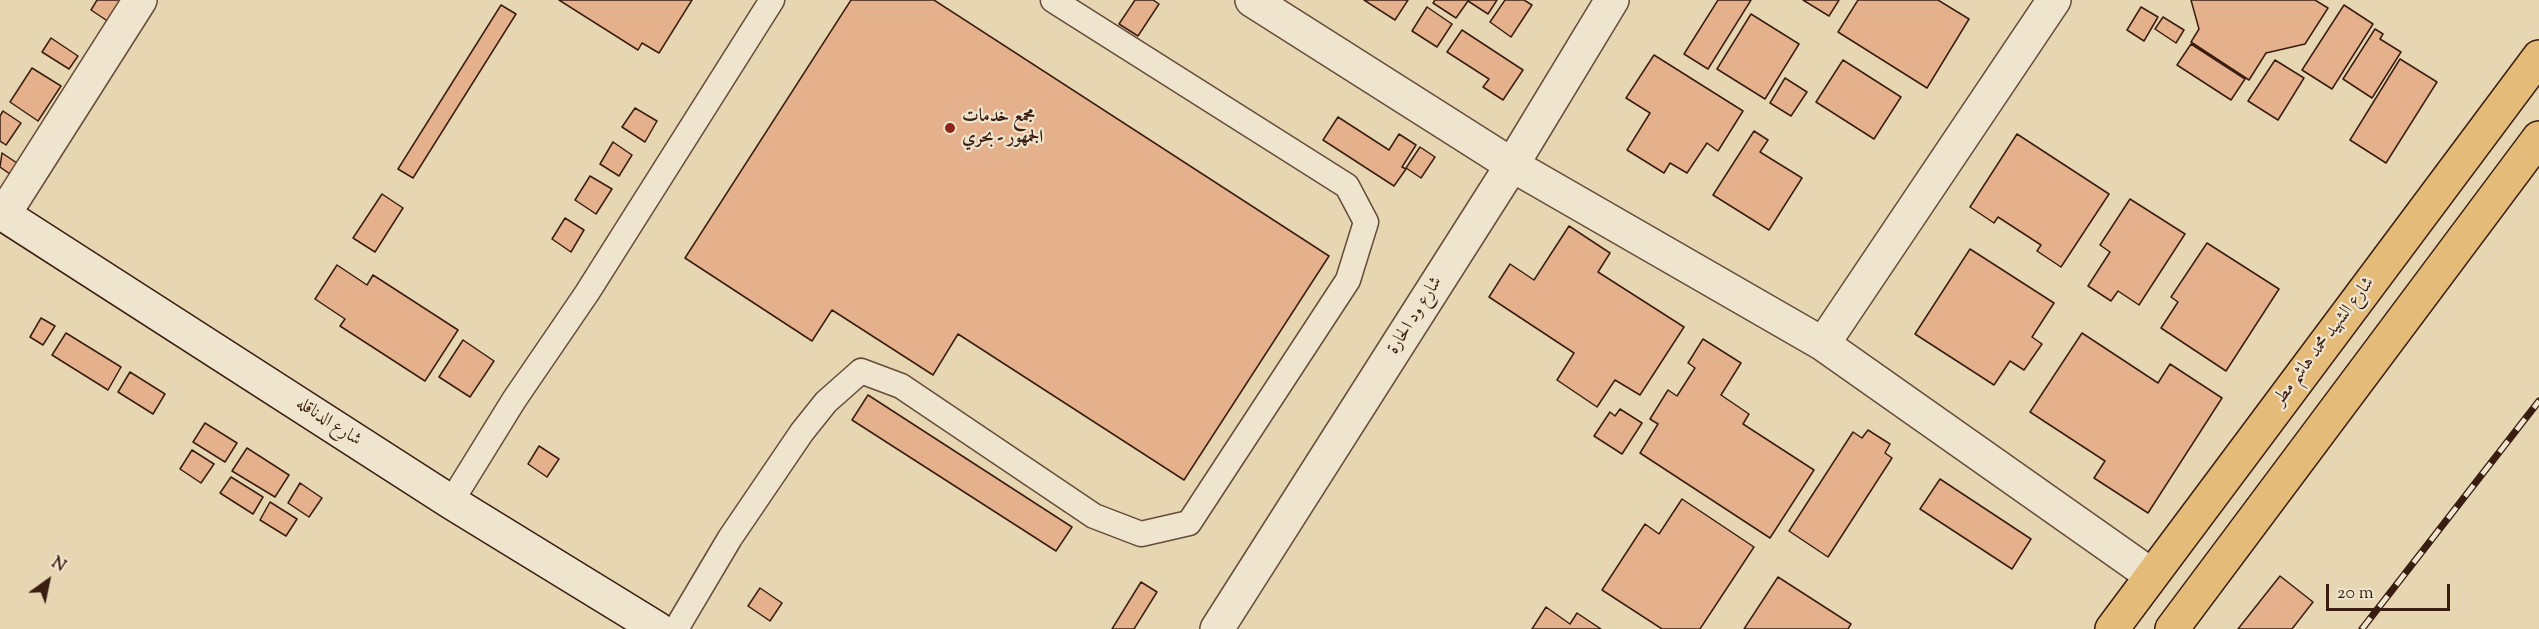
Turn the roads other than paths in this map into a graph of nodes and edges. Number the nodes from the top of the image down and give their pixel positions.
1 (140, 0) edge
2 (772, 0) edge
3 (1053, 0) edge
4 (1252, 0) edge
5 (1612, 0) edge
6 (2054, 0) edge
7 (2539, 57) edge
8 (2539, 138) edge
9 (1512, 165) junction
10 (2, 213) edge
11 (1823, 344) junction
12 (451, 502) junction
13 (2151, 575) junction
14 (658, 629) edge
15 (676, 629) edge
16 (1217, 629) edge
17 (2112, 629) edge
18 (2172, 629) edge

1 - 10 street
2 - 12 lane
3 - 15 lane
4 - 9 street
5 - 9 street, شارع ود الحارة
6 - 11 street
7 - 13 main road, شارع الشهيد محمد هاشم مطر
8 - 18 main road
9 - 11 street
9 - 16 street, شارع ود الحارة
10 - 12 street, شارع الدناقله
11 - 13 street
12 - 14 street, شارع الدناقله
13 - 17 main road, شارع الشهيد محمد هاشم مطر

